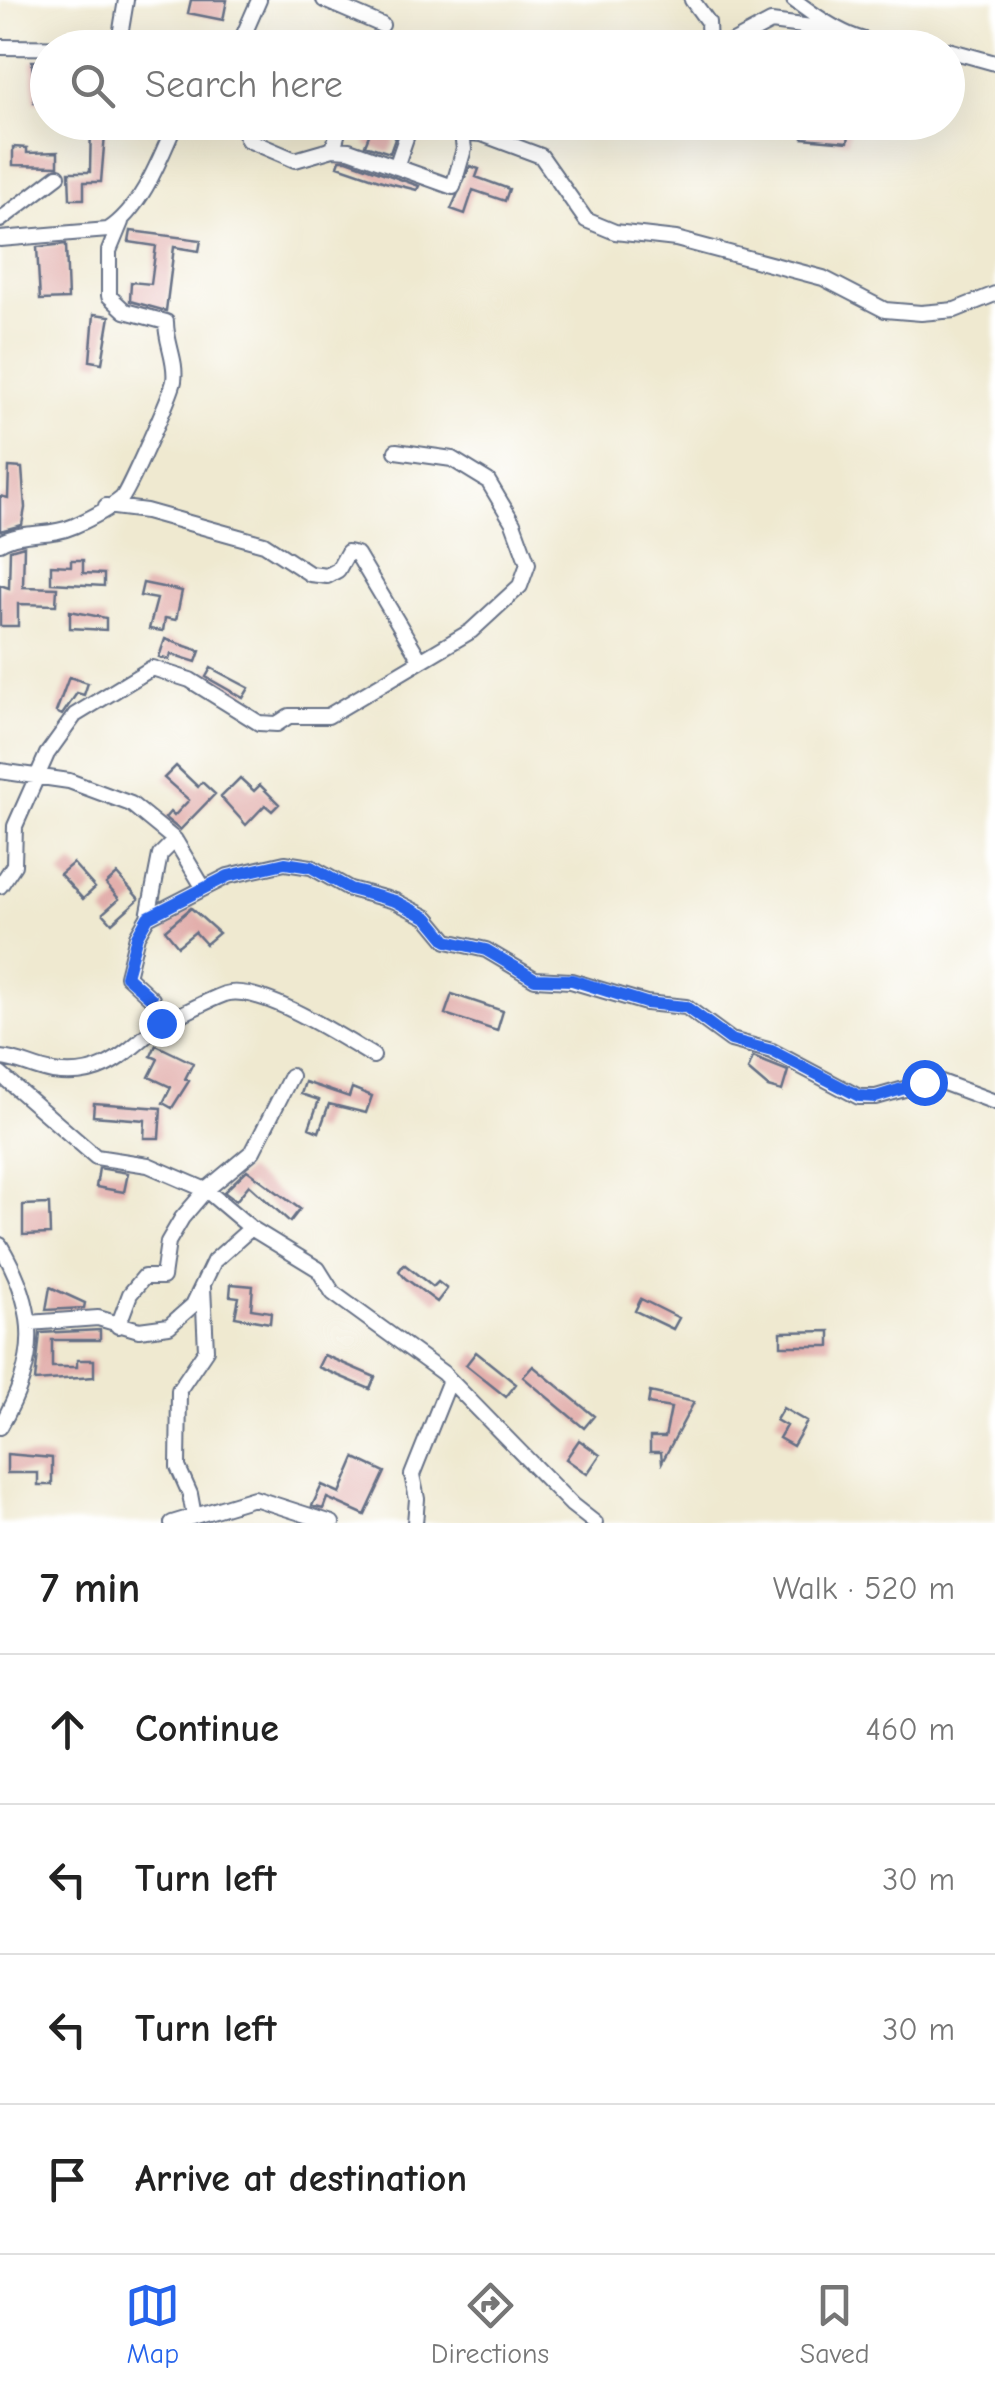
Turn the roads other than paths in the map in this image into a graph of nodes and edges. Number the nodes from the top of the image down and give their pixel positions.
1 (126, 0) edge
2 (324, 0) edge
3 (692, 0) edge
4 (794, 0) edge
5 (261, 2) edge
6 (382, 26) dead end
7 (118, 30) edge
8 (247, 30) edge
9 (708, 30) edge
10 (756, 30) edge
11 (834, 30) joint
12 (0, 47) edge
13 (30, 47) edge
14 (965, 55) edge
15 (995, 63) edge
16 (168, 140) edge
17 (248, 140) edge
18 (335, 140) edge
19 (401, 140) edge
20 (463, 140) edge
21 (498, 140) edge
22 (333, 148) junction
23 (396, 167) junction
24 (58, 176) dead end
25 (0, 220) edge
26 (121, 222) junction
27 (0, 240) edge
28 (995, 294) edge
29 (396, 450) dead end
30 (106, 506) junction
31 (0, 543) edge
32 (419, 658) junction
33 (0, 771) edge
34 (38, 774) junction
35 (174, 840) junction
36 (0, 886) edge
37 (203, 886) junction
38 (148, 917) junction
39 (161, 1023) junction
40 (373, 1056) dead end
41 (0, 1058) edge
42 (0, 1074) edge
43 (292, 1076) dead end
44 (995, 1102) edge
45 (206, 1190) junction
46 (251, 1228) junction
47 (0, 1246) edge
48 (0, 1276) edge
49 (20, 1278) junction
50 (203, 1286) junction
51 (28, 1323) junction
52 (118, 1326) junction
53 (450, 1380) junction
54 (0, 1426) edge
55 (194, 1516) junction
56 (172, 1523) edge
57 (332, 1523) edge
58 (415, 1523) edge
59 (595, 1523) edge

1 - 7 street
2 - 6 street
3 - 9 street
4 - 11 street
5 - 8 street
10 - 11 street
12 - 13 street
14 - 15 street
16 - 26 street
17 - 22 street
18 - 22 street
19 - 23 street
20 - 23 street
21 - 28 street
22 - 23 street
24 - 25 street
26 - 27 street
26 - 30 street
29 - 32 street
30 - 31 street
30 - 32 street
32 - 34 street
33 - 34 street
34 - 35 street
34 - 36 street
35 - 37 street
35 - 38 street
37 - 38 street
37 - 44 street
38 - 39 street
39 - 40 street
39 - 41 street
42 - 45 street
43 - 45 street
45 - 46 street
45 - 52 street
46 - 50 street
46 - 53 street
47 - 49 street
48 - 49 street
49 - 51 street
50 - 52 street
50 - 55 street
51 - 52 street
51 - 54 street
53 - 58 street
53 - 59 street
55 - 56 street
55 - 57 street

